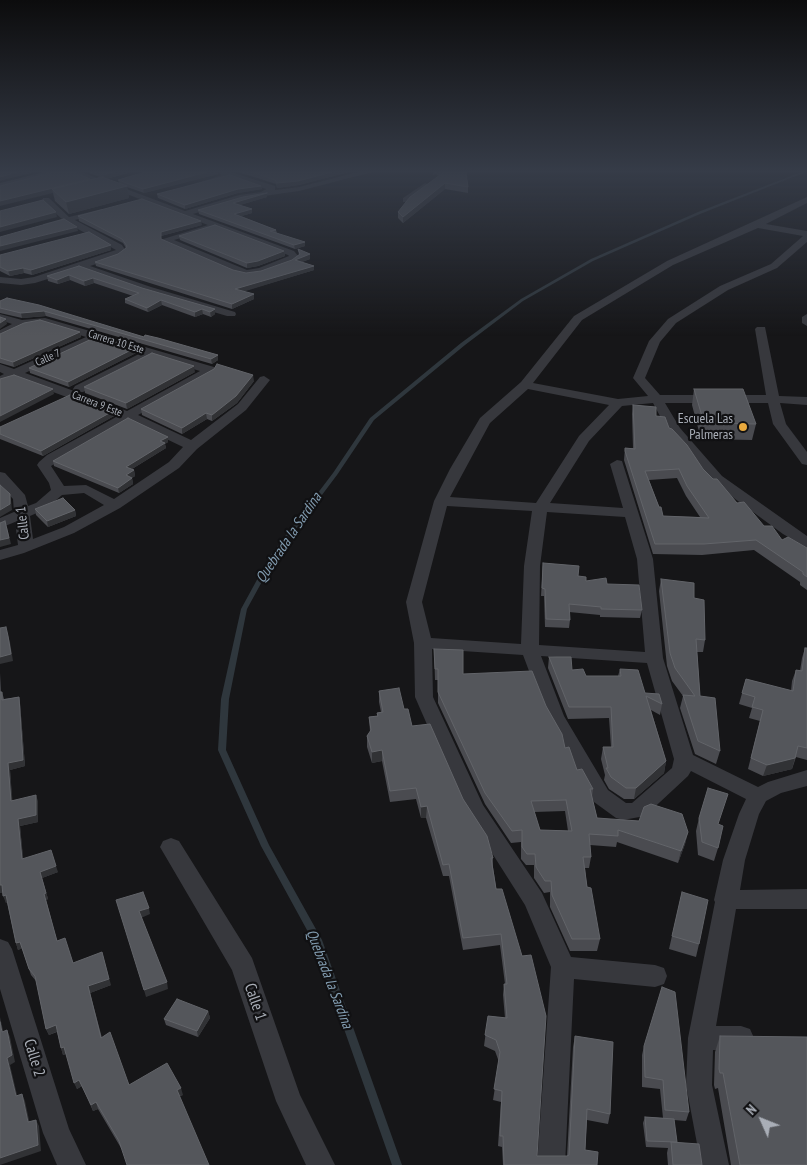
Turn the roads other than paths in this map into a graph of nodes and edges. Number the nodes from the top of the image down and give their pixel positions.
1 (76, 226) edge
2 (213, 226) edge
3 (215, 226) edge
4 (754, 226) edge
5 (763, 226) edge
6 (807, 236) edge
7 (81, 266) junction
8 (0, 280) edge
9 (231, 314) dead end
10 (0, 316) edge
11 (807, 317) edge
12 (22, 323) junction
13 (807, 323) edge
14 (762, 329) dead end
15 (0, 335) edge
16 (97, 336) junction
17 (151, 353) junction
18 (0, 368) edge
19 (15, 373) junction
20 (0, 380) edge
21 (264, 380) dead end
22 (525, 385) junction
23 (71, 394) junction
24 (773, 399) junction
25 (657, 400) junction
26 (807, 401) edge
27 (53, 403) edge
28 (618, 403) junction
29 (127, 415) junction
30 (192, 446) junction
31 (807, 461) edge
32 (617, 464) dead end
33 (0, 476) edge
34 (58, 491) junction
35 (440, 501) junction
36 (115, 505) junction
37 (540, 507) junction
38 (631, 513) junction
39 (22, 514) junction
40 (0, 523) edge
41 (807, 543) edge
42 (26, 547) junction
43 (0, 555) edge
44 (422, 643) junction
45 (530, 650) junction
46 (654, 658) junction
47 (684, 759) junction
48 (807, 778) edge
49 (758, 796) junction
50 (171, 847) dead end
51 (807, 899) edge
52 (725, 900) junction
53 (0, 949) edge
54 (563, 967) junction
55 (655, 976) dead end
56 (700, 1038) junction
57 (768, 1038) edge
58 (70, 1164) edge
59 (321, 1165) edge
60 (551, 1165) edge
61 (716, 1165) edge

1 - 7 street
2 - 3 street
4 - 22 street
5 - 6 street
6 - 25 street
7 - 8 street
7 - 9 street
10 - 12 street
11 - 13 street
12 - 15 street
12 - 16 street, Carrera 10 Este
14 - 24 street
16 - 17 street, Carrera 10 Este
16 - 19 street, Calle 7
17 - 23 street
17 - 29 street, Carrera 10 Este
18 - 19 street, Carrera 9 Este
19 - 20 street, Calle 7
19 - 23 street, Carrera 9 Este
21 - 30 street
22 - 28 street
22 - 35 street
23 - 27 street
23 - 29 street, Carrera 9 Este
24 - 25 street
24 - 26 street
24 - 31 street
25 - 28 street
25 - 41 street
28 - 37 street
29 - 30 street, Carrera 9 Este
29 - 34 street
30 - 36 street
32 - 38 street
33 - 39 street, Calle 1
34 - 36 street
34 - 39 street
35 - 37 street
35 - 44 street
36 - 42 street
37 - 38 street
37 - 45 street
38 - 46 street
39 - 40 street
39 - 42 street, Calle 1
42 - 43 street
44 - 45 street
44 - 54 street
45 - 46 street
45 - 47 street
46 - 47 street
47 - 49 street
48 - 49 street
49 - 52 street
50 - 59 street, Calle 1
51 - 52 street
52 - 56 street
53 - 58 street, Calle 2
54 - 55 street
54 - 60 street
56 - 57 street
56 - 61 street

